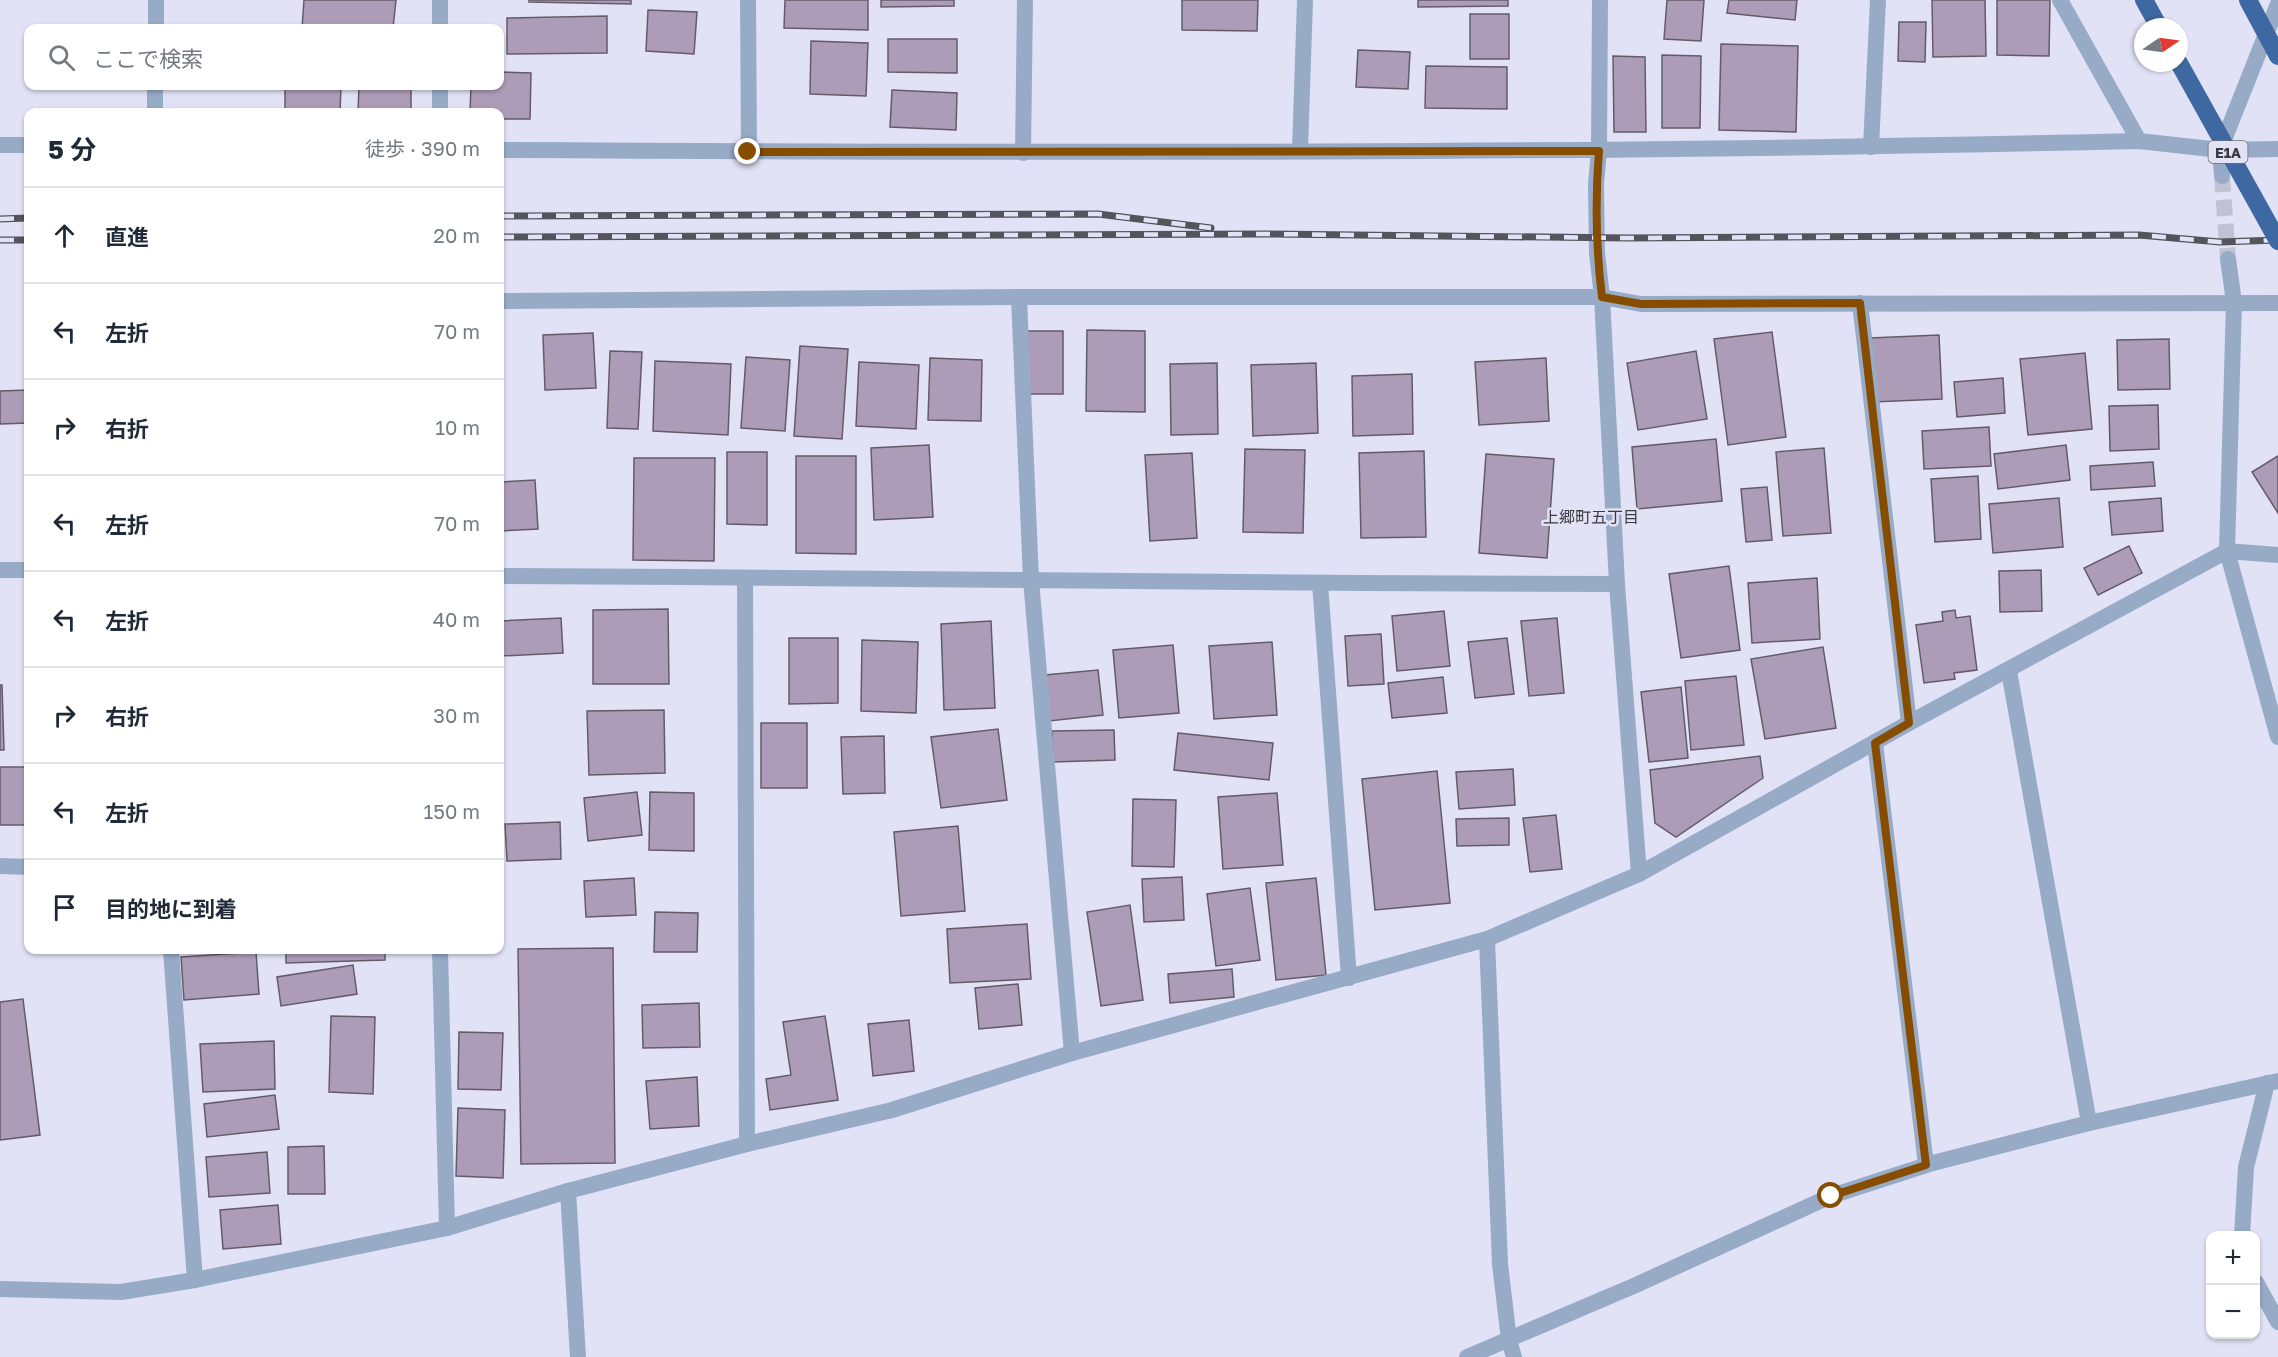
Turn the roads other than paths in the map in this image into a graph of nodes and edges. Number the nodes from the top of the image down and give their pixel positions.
1 (156, 0) edge
2 (440, 0) edge
3 (748, 0) edge
4 (1025, 0) edge
5 (1305, 0) edge
6 (1600, 0) edge
7 (1878, 0) edge
8 (2060, 0) edge
9 (2144, 0) edge
10 (2248, 0) edge
11 (2278, 4) edge
12 (2154, 18) edge
13 (156, 24) edge
14 (440, 24) edge
15 (2278, 56) edge
16 (2184, 72) edge
17 (155, 90) edge
18 (440, 90) edge
19 (155, 108) edge
20 (440, 108) edge
21 (2139, 141) junction
22 (0, 145) edge
23 (24, 145) edge
24 (1871, 147) junction
25 (2278, 149) edge
26 (504, 150) edge
27 (1300, 150) junction
28 (2220, 150) junction
29 (1599, 151) junction
30 (748, 152) junction
31 (1023, 153) junction
32 (2222, 176) tunnel mouth
33 (2278, 241) edge
34 (2228, 259) tunnel mouth
35 (1019, 297) junction
36 (1602, 297) junction
37 (504, 301) edge
38 (2234, 302) junction
39 (1860, 303) junction
40 (2278, 303) edge
41 (2227, 551) junction
42 (2278, 555) edge
43 (0, 570) edge
44 (24, 570) edge
45 (504, 576) edge
46 (744, 578) junction
47 (1031, 580) junction
48 (1320, 583) junction
49 (1617, 584) junction
50 (2010, 671) junction
51 (1909, 723) junction
52 (2278, 737) edge
53 (1875, 743) junction
54 (0, 866) edge
55 (24, 867) edge
56 (1639, 874) junction
57 (1487, 939) junction
58 (171, 954) edge
59 (440, 954) edge
60 (1348, 978) junction
61 (1072, 1053) junction
62 (2273, 1082) edge
63 (2089, 1123) junction
64 (747, 1144) junction
65 (1926, 1165) junction
66 (568, 1191) junction
67 (447, 1228) junction
68 (2242, 1231) edge
69 (195, 1280) junction
70 (2258, 1285) edge
71 (0, 1289) edge
72 (2278, 1322) edge
73 (1509, 1340) junction
74 (578, 1357) edge
75 (1467, 1357) edge
76 (1514, 1357) edge

1 - 13 street
2 - 14 street
3 - 30 street
4 - 31 street
5 - 27 street
6 - 29 street
7 - 24 street
8 - 21 street
9 - 12 highway
10 - 15 highway, bridge
11 - 28 street
16 - 33 highway, E1A, bridge
17 - 19 street
18 - 20 street
21 - 24 street
21 - 28 street
22 - 23 street
24 - 29 street
25 - 28 street
26 - 30 street
27 - 29 street
27 - 31 street
28 - 32 street
29 - 36 street
30 - 31 street
34 - 38 street
35 - 36 street
35 - 37 street
35 - 47 street
36 - 39 street
36 - 49 street
38 - 39 street
38 - 40 street
38 - 41 street
39 - 51 street
41 - 42 street
41 - 50 street
41 - 52 street
43 - 44 street
45 - 46 street
46 - 47 street
46 - 64 street
47 - 48 street
47 - 61 street
48 - 49 street
48 - 60 street
49 - 56 street
50 - 51 street
50 - 63 street
51 - 53 street
53 - 56 street
53 - 65 street
54 - 55 street
56 - 57 street
57 - 60 street
57 - 73 street
58 - 69 street
59 - 67 street
60 - 61 street
61 - 64 street
62 - 63 street
62 - 68 street
63 - 65 street
64 - 66 street
65 - 73 street
66 - 67 street
66 - 74 street
67 - 69 street
69 - 71 street
70 - 72 street
73 - 75 street
73 - 76 street

